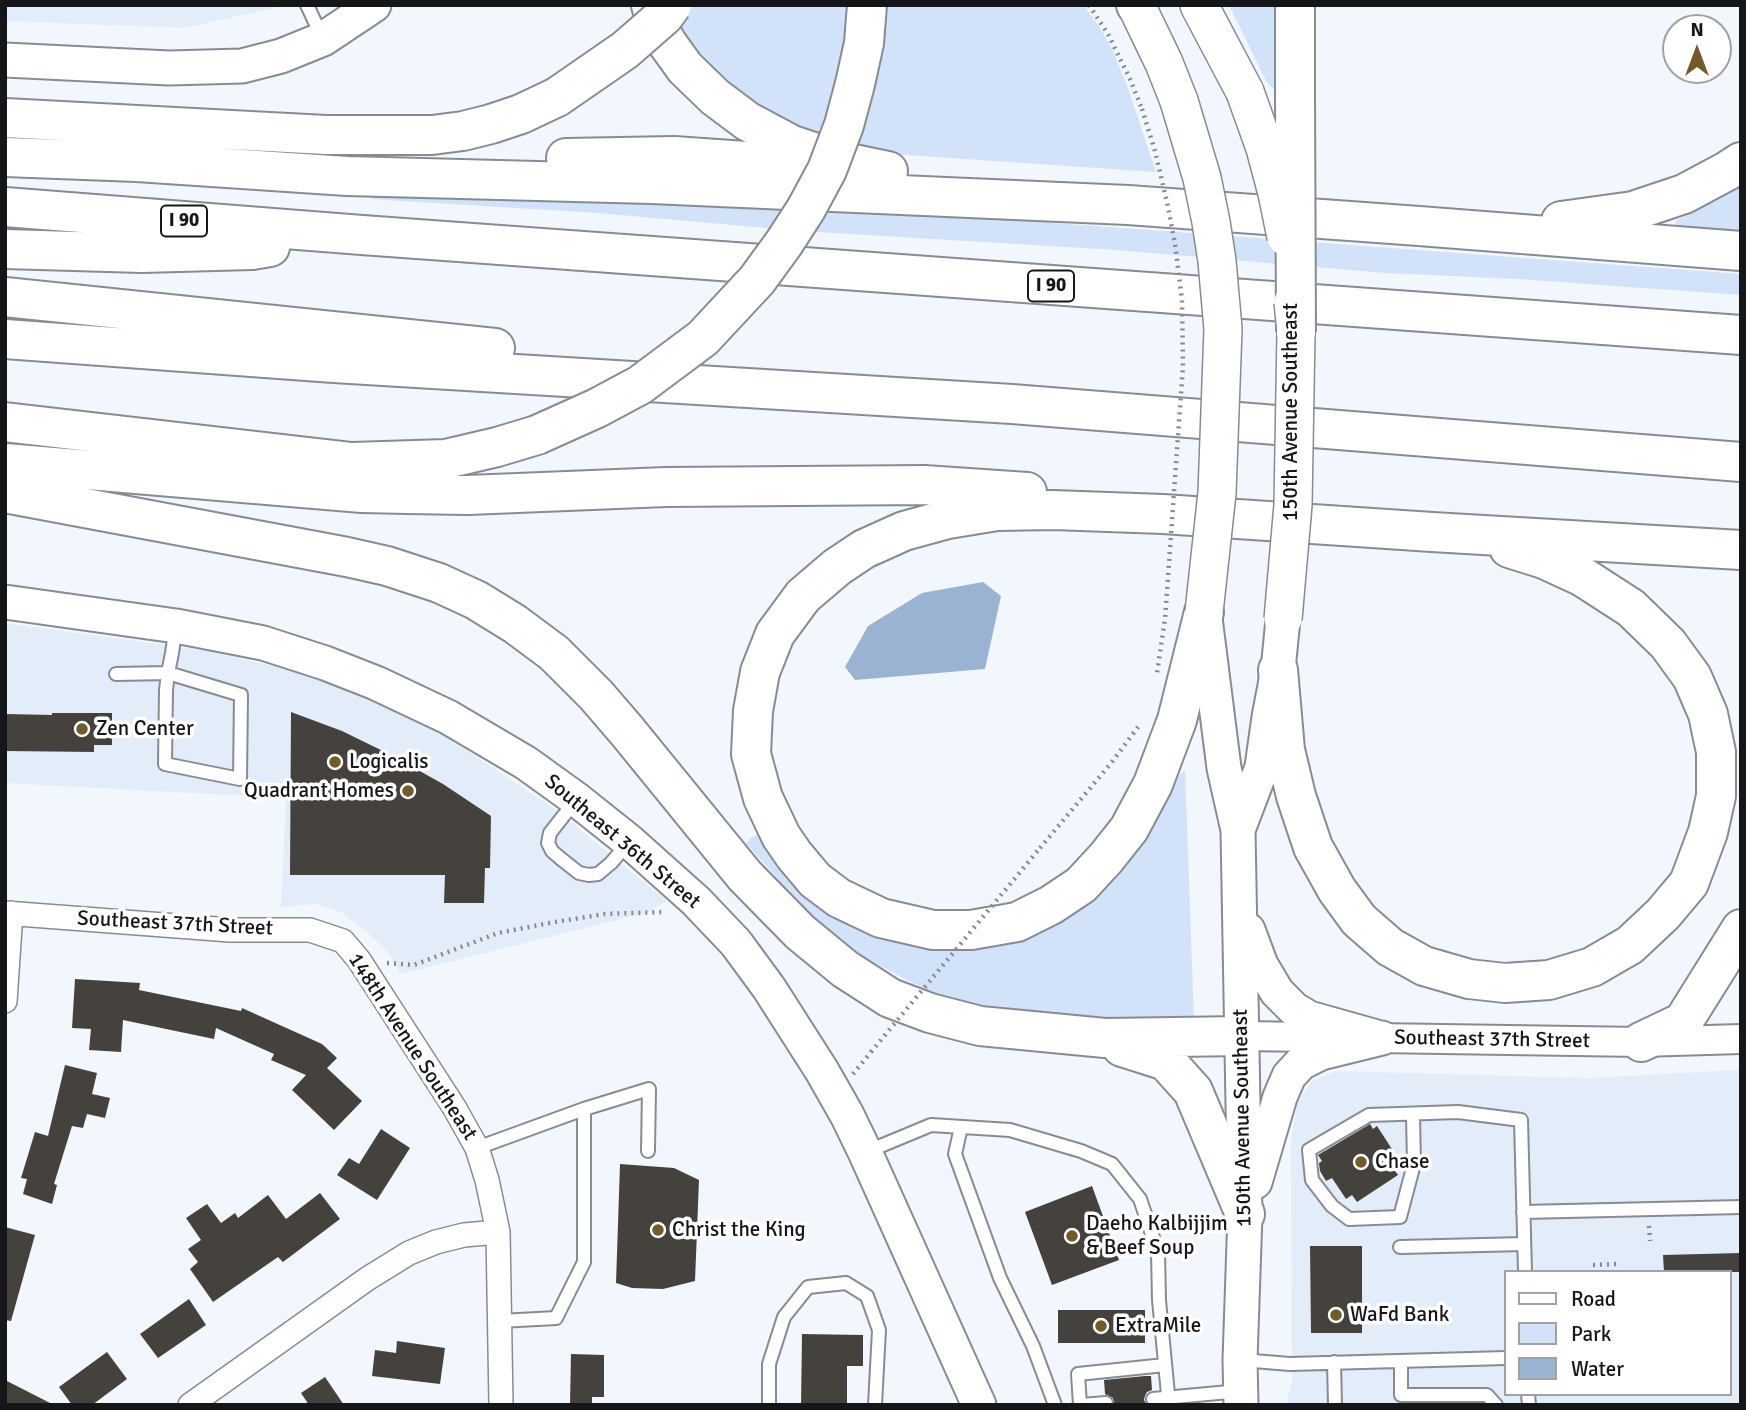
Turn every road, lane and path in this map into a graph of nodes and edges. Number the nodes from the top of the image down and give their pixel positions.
1 (307, 5) edge
2 (374, 5) edge
3 (651, 5) edge
4 (672, 5) edge
5 (867, 5) edge
6 (1089, 5) edge
7 (1136, 5) edge
8 (1199, 5) edge
9 (1294, 5) edge
10 (323, 39) junction
11 (5, 60) edge
12 (5, 118) edge
13 (1741, 144) edge
14 (5, 157) edge
15 (137, 162) junction
16 (1741, 162) edge
17 (888, 171) junction
18 (1684, 194) junction
19 (1128, 205) junction
20 (5, 207) edge
21 (1419, 226) junction
22 (362, 235) junction
23 (5, 249) edge
24 (1741, 251) edge
25 (5, 297) edge
26 (1296, 332) junction
27 (1741, 335) edge
28 (5, 339) edge
29 (1012, 404) junction
30 (5, 422) edge
31 (5, 463) edge
32 (1741, 463) edge
33 (5, 493) edge
34 (1163, 514) junction
35 (1432, 532) junction
36 (1741, 550) edge
37 (5, 602) edge
38 (1204, 612) junction
39 (1283, 619) joint
40 (176, 626) junction
41 (1278, 670) junction
42 (168, 673) junction
43 (116, 674) dead end
44 (1154, 684) dead end
45 (1145, 717) dead end
46 (576, 799) junction
47 (1238, 830) junction
48 (629, 842) junction
49 (1240, 908) junction
50 (673, 912) dead end
51 (8, 913) edge
52 (1741, 929) edge
53 (343, 941) joint
54 (359, 960) junction
55 (5, 1001) edge
56 (1243, 1036) junction
57 (1105, 1038) junction
58 (1382, 1038) junction
59 (1741, 1039) edge
60 (1641, 1042) junction
61 (852, 1076) dead end
62 (584, 1109) junction
63 (1413, 1115) junction
64 (961, 1126) junction
65 (477, 1148) junction
66 (648, 1151) dead end
67 (866, 1152) junction
68 (1741, 1207) edge
69 (1523, 1212) junction
70 (1245, 1214) junction
71 (1649, 1222) dead end
72 (498, 1232) junction
73 (1650, 1241) dead end
74 (1524, 1244) junction
75 (1399, 1247) dead end
76 (1616, 1264) dead end
77 (1593, 1265) dead end
78 (1525, 1270) edge
79 (500, 1321) junction
80 (1504, 1358) edge
81 (1401, 1361) junction
82 (1334, 1363) junction
83 (1166, 1365) junction
84 (1241, 1385) edge
85 (1153, 1399) dead end
86 (1432, 1400) edge
87 (1169, 1401) edge
88 (1106, 1403) dead end
89 (190, 1405) edge
90 (501, 1405) edge
91 (769, 1405) edge
92 (876, 1405) edge
93 (979, 1405) edge
94 (1055, 1405) edge
95 (1080, 1405) edge
96 (1335, 1405) edge
97 (1496, 1405) edge

1 - 10 lane
2 - 10 main road
3 - 17 highway
4 - 12 highway, bridge
5 - 30 highway, bridge
6 - 44 path, bridge
7 - 38 main road, 150th Avenue Southeast, bridge
8 - 26 main road, 150th Avenue Southeast, bridge
9 - 26 highway, bridge
10 - 11 main road
13 - 18 highway
14 - 15 highway
15 - 17 highway
15 - 19 highway
16 - 18 highway
17 - 19 highway
18 - 21 highway
19 - 21 highway
20 - 22 highway, I 90
21 - 24 highway
22 - 23 highway
22 - 27 highway, I 90
25 - 29 highway
26 - 39 main road, 150th Avenue Southeast, bridge
28 - 29 highway
29 - 32 highway
31 - 34 highway
33 - 57 highway
34 - 35 highway
34 - 38 highway
35 - 36 highway
35 - 41 highway
37 - 40 main road, Southeast 36th Street
38 - 47 main road, 150th Avenue Southeast
39 - 41 main road, 150th Avenue Southeast
40 - 42 lane
40 - 46 main road, Southeast 36th Street
41 - 47 main road, 150th Avenue Southeast
42 - 42 lane
42 - 43 lane
45 - 61 path, bridge
46 - 48 main road, Southeast 36th Street
46 - 48 lane
47 - 49 main road, 150th Avenue Southeast
48 - 67 main road, Southeast 36th Street
49 - 56 main road, 150th Avenue Southeast
49 - 58 main road
50 - 54 path
51 - 53 street, Southeast 37th Street
51 - 55 street
52 - 60 highway
53 - 54 street, 148th Avenue Southeast
54 - 65 street, 148th Avenue Southeast
56 - 57 highway
56 - 58 street, Southeast 37th Street
56 - 70 main road, 150th Avenue Southeast
57 - 70 highway
58 - 60 street, Southeast 37th Street
58 - 70 main road
59 - 60 street, Southeast 37th Street
62 - 65 lane
62 - 66 lane
62 - 79 lane
63 - 63 lane
63 - 69 lane
64 - 67 lane
64 - 83 lane
64 - 94 lane
65 - 72 street, 148th Avenue Southeast
67 - 93 main road, Southeast 36th Street
68 - 69 lane
69 - 74 lane
70 - 84 main road, 150th Avenue Southeast
71 - 73 path
72 - 79 street, 148th Avenue Southeast
72 - 89 street
74 - 75 lane
74 - 78 lane
76 - 77 path
79 - 90 street, 148th Avenue Southeast
80 - 81 lane
81 - 82 lane
81 - 86 lane
82 - 84 lane
82 - 96 lane
83 - 87 lane
83 - 95 lane
84 - 87 lane
85 - 87 lane
86 - 97 lane
88 - 95 lane
91 - 92 lane

